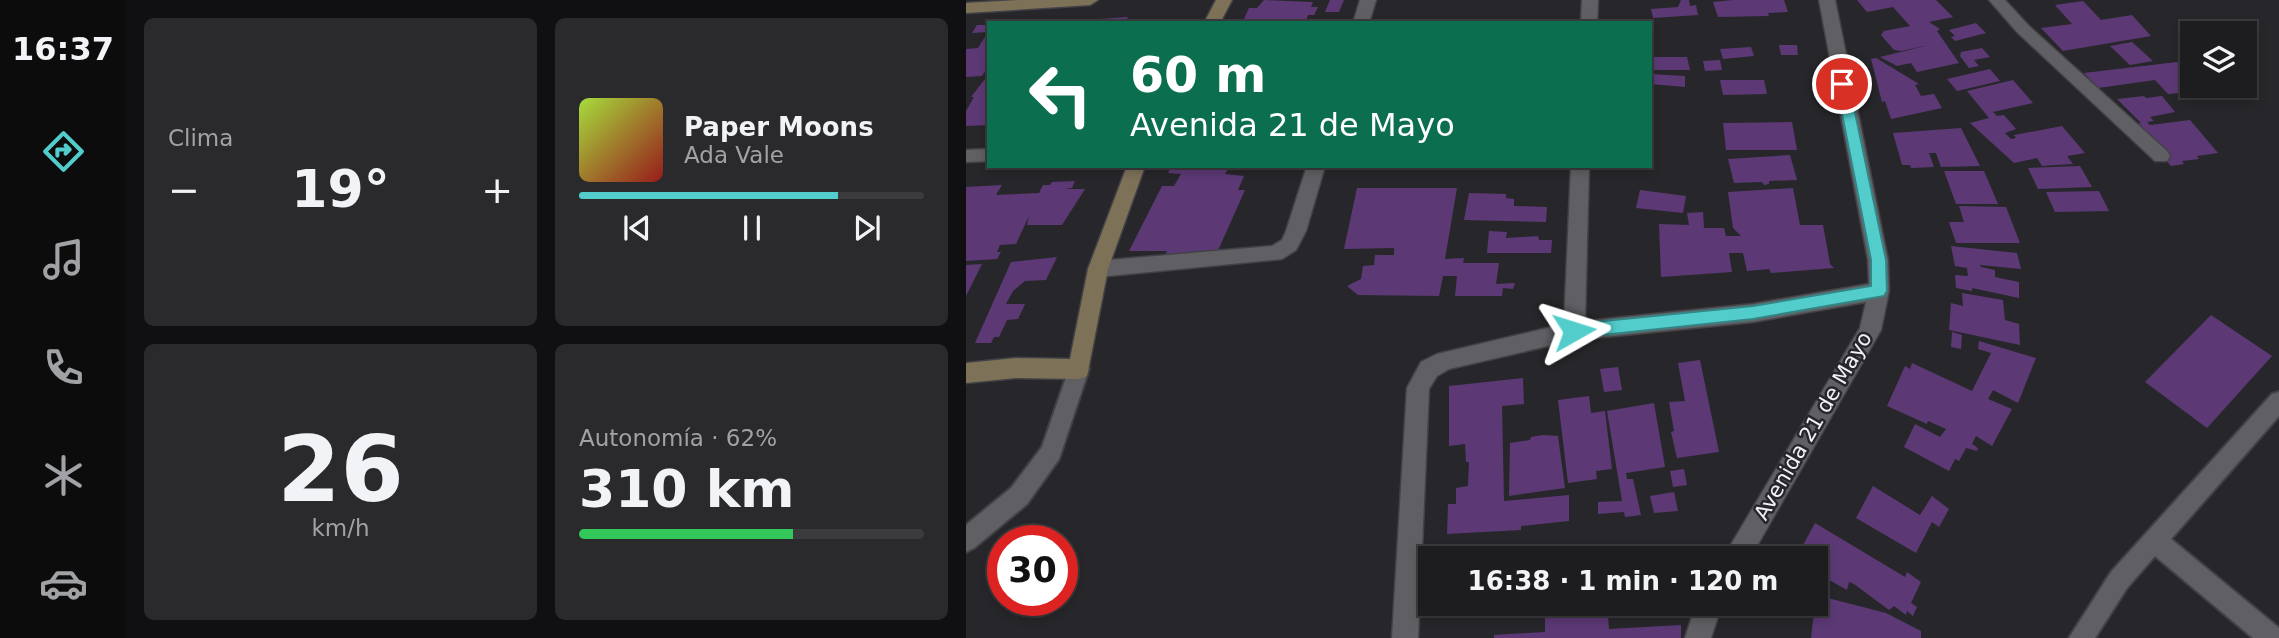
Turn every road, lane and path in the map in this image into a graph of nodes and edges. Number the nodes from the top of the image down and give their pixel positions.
1 (1090, 0) edge
2 (1224, 0) edge
3 (1368, 0) edge
4 (1590, 0) edge
5 (1827, 0) edge
6 (1997, 0) edge
7 (966, 8) edge
8 (1213, 21) edge
9 (1362, 21) edge
10 (1589, 21) edge
11 (987, 155) edge
12 (966, 156) edge
13 (2161, 156) dead end
14 (1135, 168) edge
15 (1315, 168) edge
16 (1580, 168) edge
17 (1098, 269) junction
18 (1879, 291) junction
19 (1574, 331) junction
20 (1079, 369) junction
21 (966, 373) edge
22 (2279, 401) edge
23 (966, 540) edge
24 (2155, 541) junction
25 (1743, 546) edge
26 (1705, 616) edge
27 (1405, 638) edge
28 (1699, 638) edge
29 (2081, 638) edge
30 (2272, 638) edge

1 - 7 street
2 - 8 street
3 - 9 street
4 - 10 street
5 - 18 street, Avenida 21 de Mayo
6 - 13 street
11 - 12 street
14 - 17 street
15 - 17 street
16 - 19 street
17 - 20 street
18 - 19 street
18 - 25 street, Avenida 21 de Mayo
19 - 27 street
20 - 21 street
20 - 23 lane
22 - 24 lane
24 - 29 lane
24 - 30 lane
26 - 28 street

